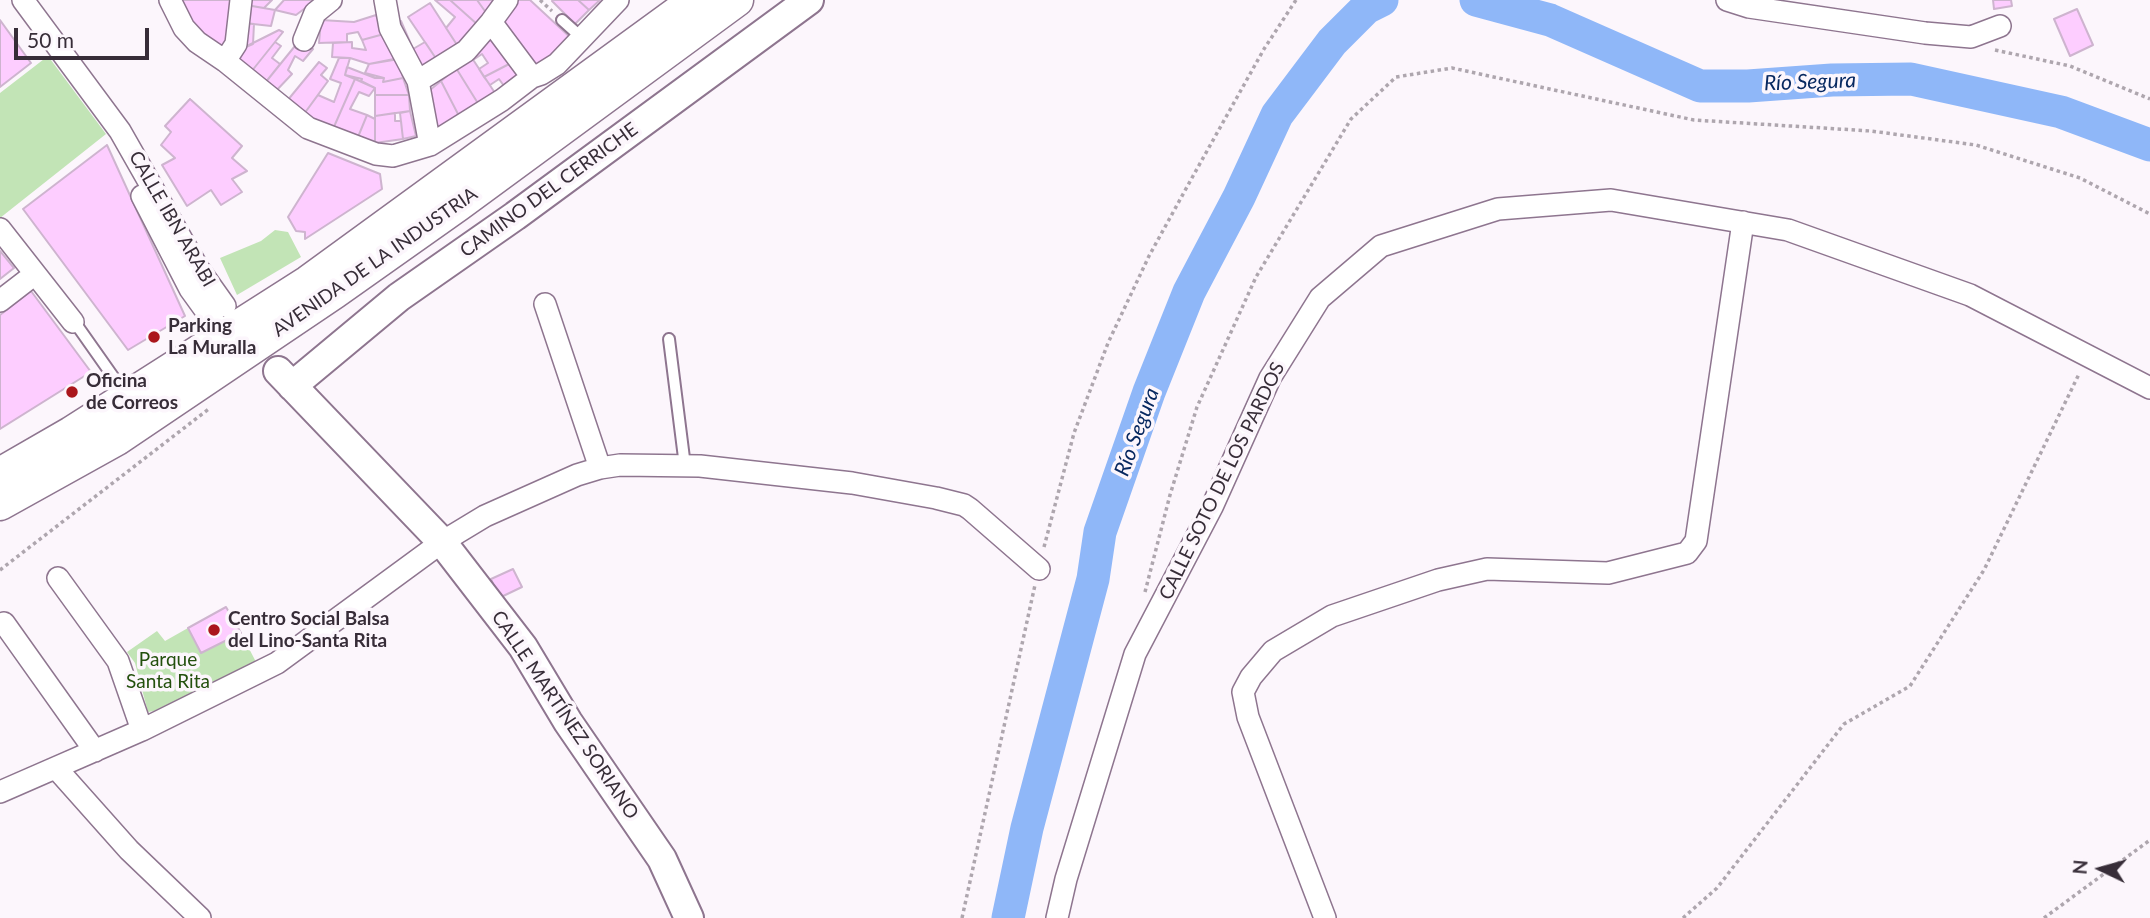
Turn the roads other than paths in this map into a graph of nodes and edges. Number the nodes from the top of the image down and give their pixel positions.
1 (23, 0) edge
2 (170, 0) edge
3 (241, 0) edge
4 (331, 0) edge
5 (385, 0) edge
6 (507, 0) edge
7 (618, 0) edge
8 (695, 0) edge
9 (737, 0) edge
10 (810, 0) edge
11 (1727, 0) edge
12 (562, 20) dead end
13 (491, 22) junction
14 (2000, 26) dead end
15 (580, 37) junction
16 (304, 40) dead end
17 (225, 61) junction
18 (532, 77) junction
19 (418, 81) junction
20 (120, 131) junction
21 (430, 145) junction
22 (1743, 222) junction
23 (0, 229) edge
24 (35, 274) junction
25 (0, 301) edge
26 (545, 304) dead end
27 (224, 321) junction
28 (75, 323) joint
29 (669, 339) dead end
30 (285, 378) joint
31 (2150, 388) edge
32 (127, 398) junction
33 (685, 466) junction
34 (600, 468) junction
35 (0, 474) edge
36 (0, 505) edge
37 (442, 542) junction
38 (1039, 569) road end
39 (58, 578) dead end
40 (4, 623) dead end
41 (142, 730) junction
42 (95, 751) junction
43 (56, 768) junction
44 (0, 792) edge
45 (200, 918) edge
46 (690, 918) edge
47 (1057, 918) edge
48 (1325, 918) edge

1 - 20 street, CALLE IBN ARABI
2 - 17 street
3 - 17 street
4 - 16 street
5 - 19 street
6 - 13 street
7 - 15 street
8 - 27 main road, AVENIDA DE LA INDUSTRIA
9 - 36 main road, AVENIDA DE LA INDUSTRIA
10 - 30 street, CAMINO DEL CERRICHE
11 - 14 street
12 - 15 lane
13 - 18 street
13 - 19 street
15 - 18 street
17 - 21 street
18 - 21 street
19 - 21 street
20 - 27 street, CALLE IBN ARABI
20 - 27 street, CALLE IBN ARABI
22 - 31 street, CALLE SOTO DE LOS PARDOS
22 - 47 street, CALLE SOTO DE LOS PARDOS
22 - 48 street
23 - 24 street
24 - 25 street
24 - 28 street
26 - 34 street
27 - 32 main road, AVENIDA DE LA INDUSTRIA
28 - 32 lane
29 - 33 lane
30 - 37 street, CALLE MARTÍNEZ SORIANO
32 - 35 main road, AVENIDA DE LA INDUSTRIA
33 - 34 street
33 - 38 street
34 - 37 street
37 - 41 street
37 - 46 street, CALLE MARTÍNEZ SORIANO
39 - 41 street
40 - 42 street
41 - 42 street
42 - 43 street
43 - 44 street
43 - 45 street

